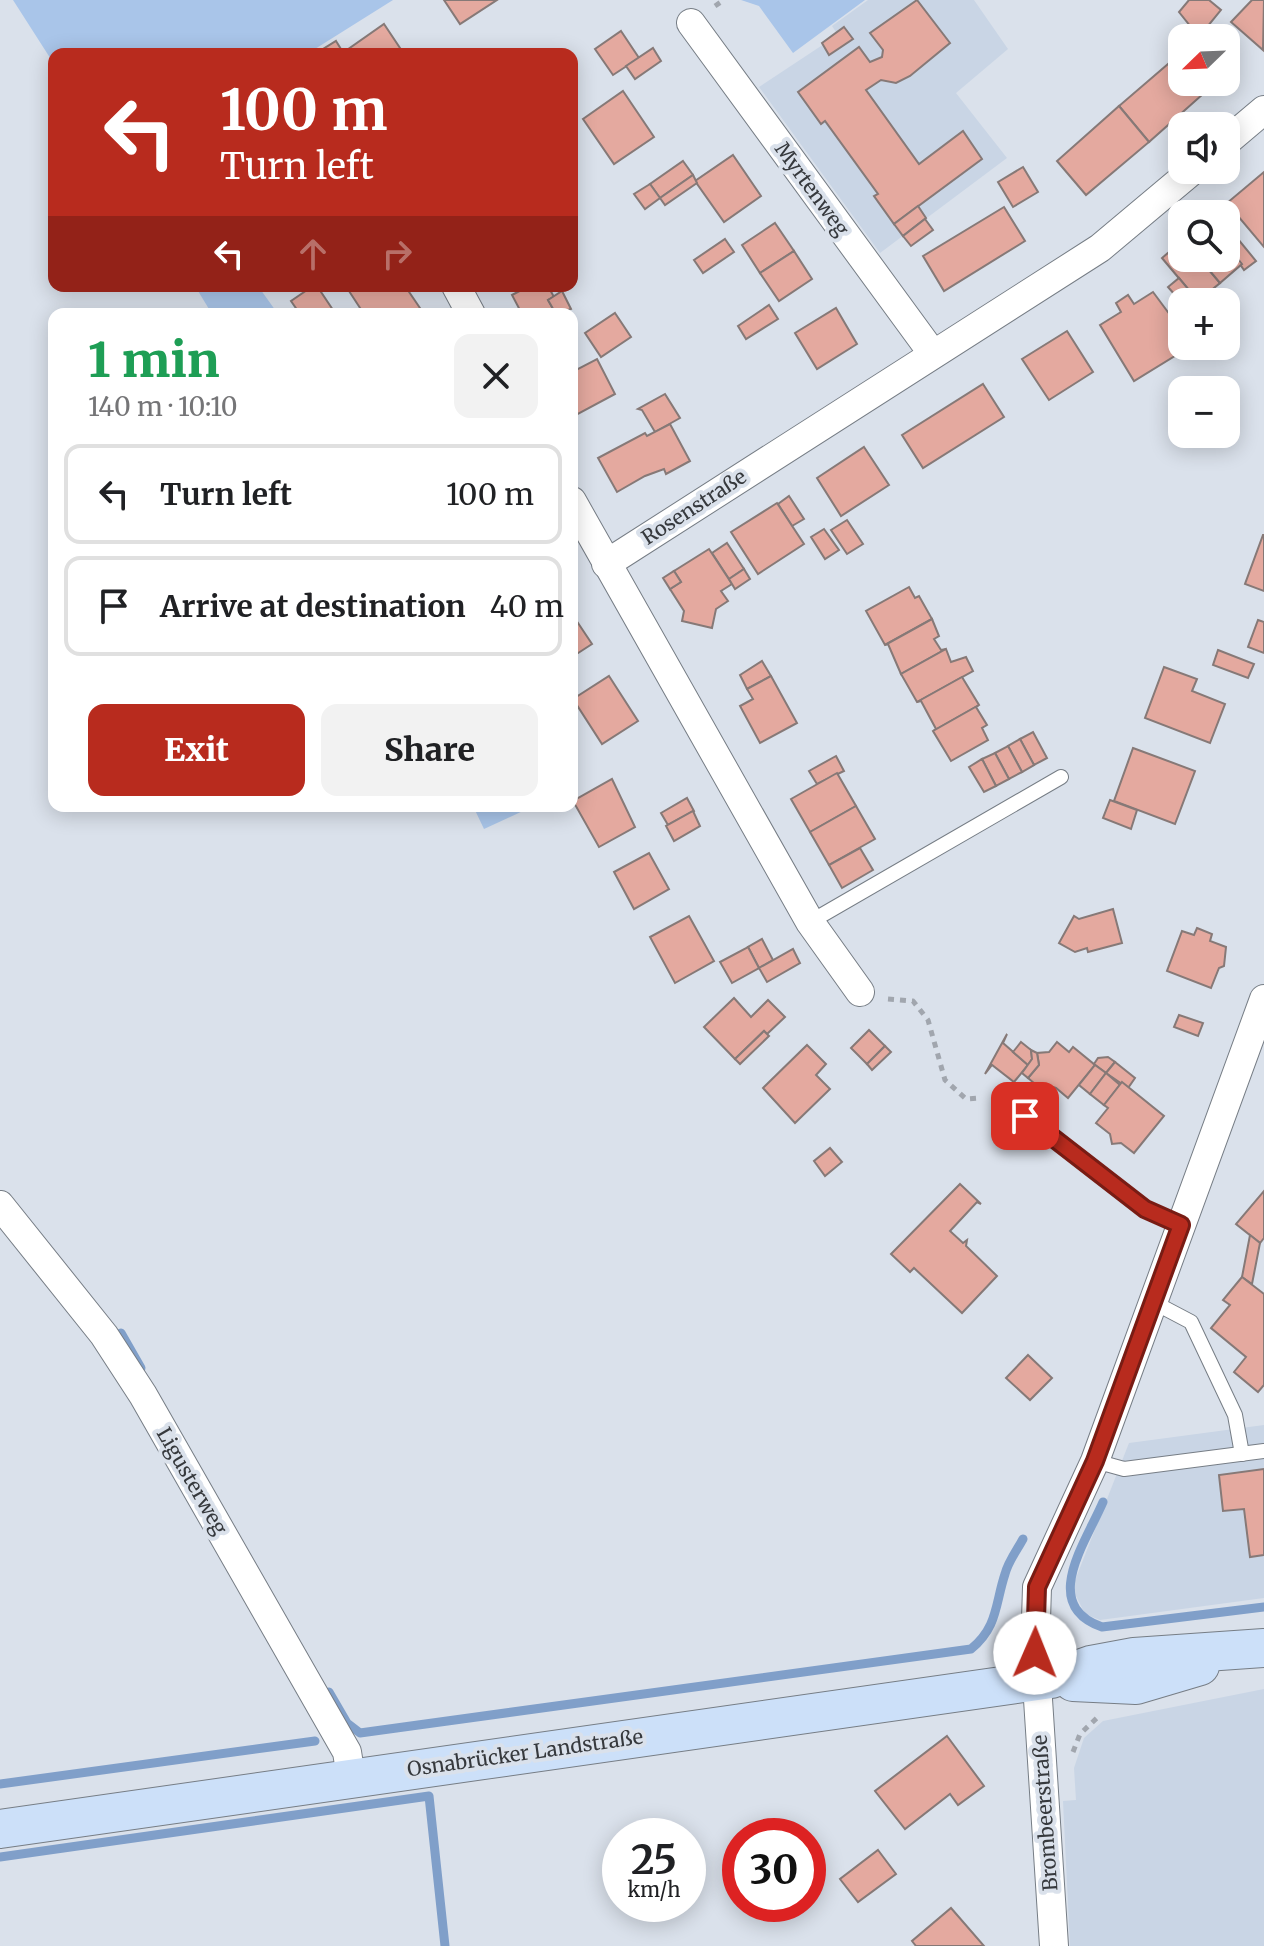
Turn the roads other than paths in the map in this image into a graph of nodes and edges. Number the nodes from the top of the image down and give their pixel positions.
1 (691, 23) dead end
2 (1264, 110) edge
3 (1240, 130) edge
4 (1176, 184) edge
5 (933, 354) junction
6 (578, 512) edge
7 (606, 564) junction
8 (1061, 777) dead end
9 (810, 922) junction
10 (860, 992) road end
11 (1264, 999) edge
12 (1001, 1097) road end
13 (0, 1205) edge
14 (1181, 1225) junction
15 (1153, 1302) junction
16 (1264, 1451) edge
17 (1242, 1454) junction
18 (1095, 1461) junction
19 (1252, 1650) edge
20 (1044, 1680) junction
21 (351, 1777) junction
22 (0, 1829) edge
23 (1054, 1946) edge

1 - 5 street, Myrtenweg
2 - 3 street
4 - 5 street, Rosenstraße
5 - 7 street, Rosenstraße
6 - 7 street
7 - 9 street
8 - 9 lane
9 - 10 street
11 - 14 street, Brombeerstraße
12 - 14 lane
13 - 21 street, Ligusterweg
14 - 15 street, Brombeerstraße
15 - 17 lane
15 - 18 street, Brombeerstraße
16 - 17 lane
17 - 18 lane
18 - 20 street, Brombeerstraße
19 - 20 street, Osnabrücker Landstraße
20 - 21 street, Osnabrücker Landstraße
20 - 23 street, Brombeerstraße
21 - 22 street, Osnabrücker Landstraße

